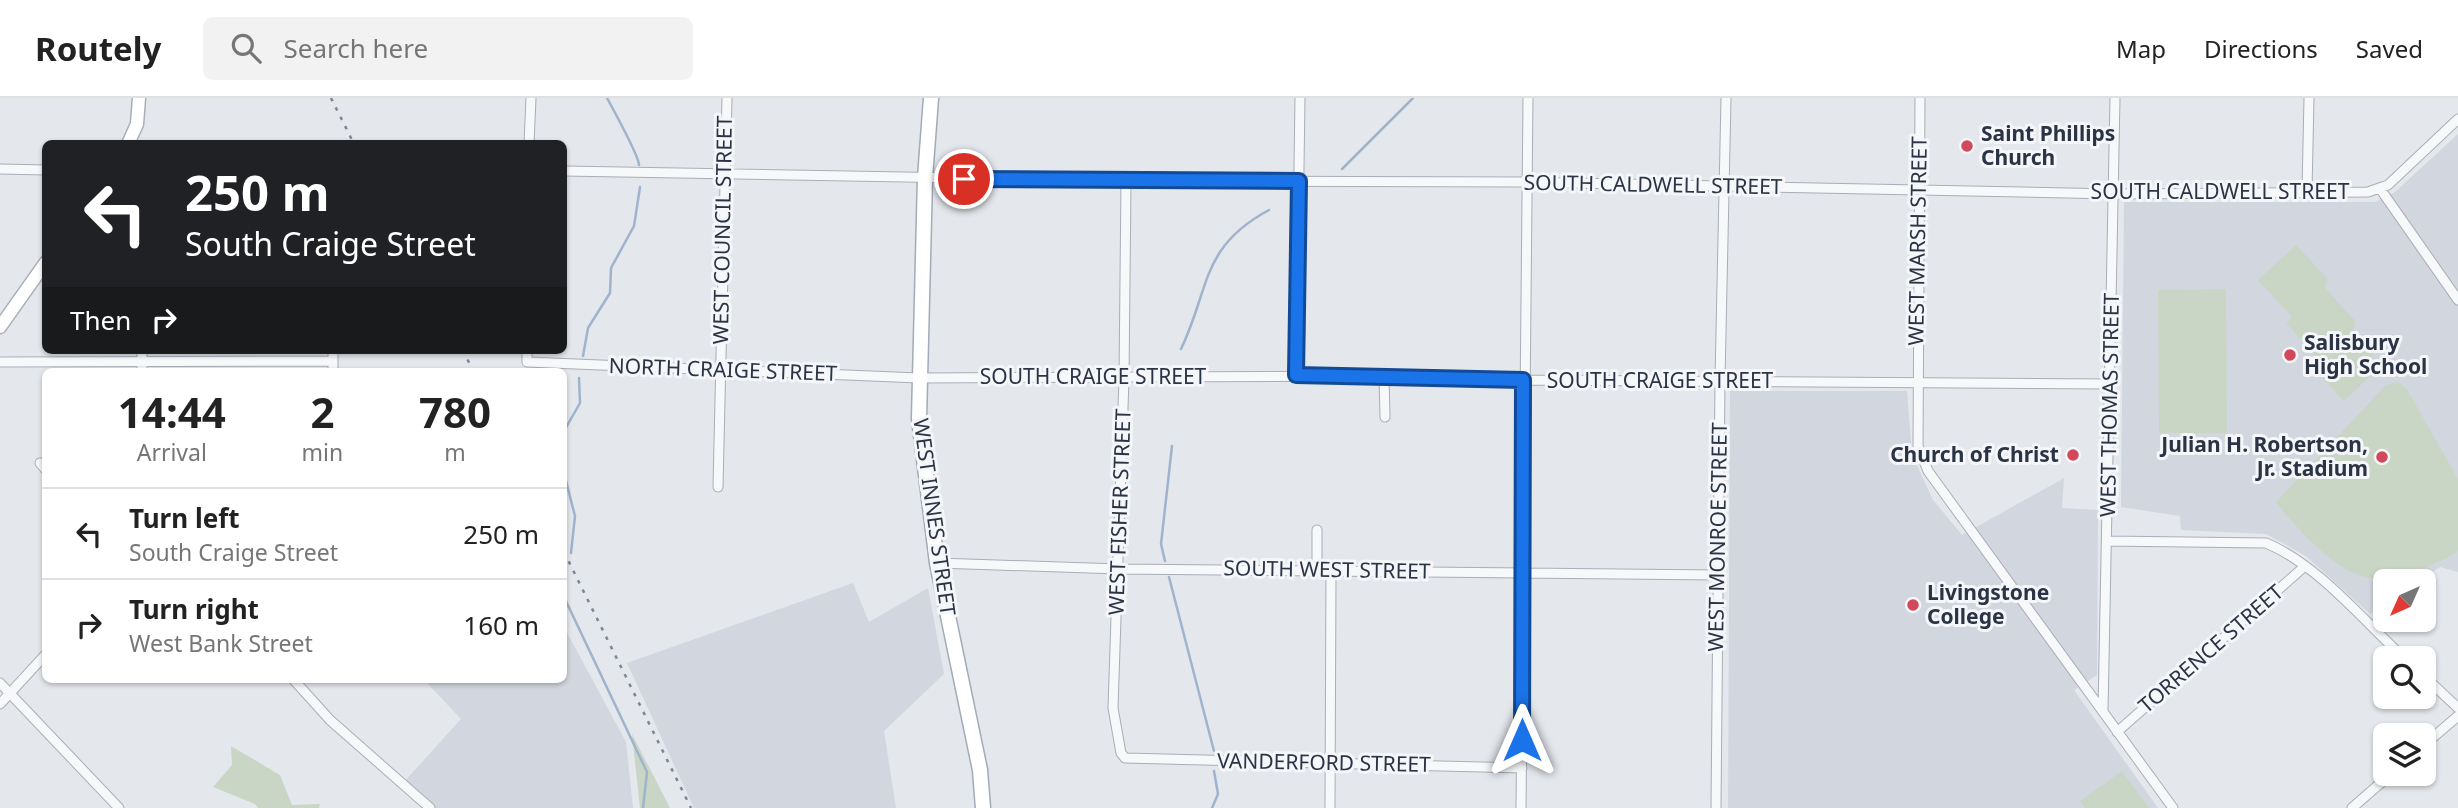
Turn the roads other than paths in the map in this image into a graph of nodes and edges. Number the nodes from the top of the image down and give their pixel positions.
1 (139, 98) edge
2 (531, 98) edge
3 (727, 98) edge
4 (931, 98) edge
5 (1300, 98) edge
6 (1528, 98) edge
7 (1726, 98) edge
8 (1920, 98) edge
9 (2115, 98) edge
10 (2309, 98) edge
11 (2458, 119) edge
12 (130, 140) edge
13 (529, 140) edge
14 (0, 169) edge
15 (42, 170) edge
16 (567, 171) edge
17 (724, 174) junction
18 (925, 178) junction
19 (1126, 181) junction
20 (1299, 181) junction
21 (1526, 182) junction
22 (1724, 186) junction
23 (1918, 189) junction
24 (2381, 190) junction
25 (2307, 191) junction
26 (2115, 194) junction
27 (42, 268) edge
28 (2458, 300) edge
29 (0, 327) edge
30 (527, 354) edge
31 (0, 362) edge
32 (142, 366) edge
33 (333, 366) edge
34 (720, 368) junction
35 (1296, 375) junction
36 (1384, 376) junction
37 (919, 378) junction
38 (1124, 378) junction
39 (1523, 380) junction
40 (1720, 380) junction
41 (1916, 383) junction
42 (2108, 384) junction
43 (1385, 417) dead end
44 (718, 487) dead end
45 (1317, 530) dead end
46 (2107, 541) junction
47 (937, 562) junction
48 (2305, 566) junction
49 (1119, 569) junction
50 (1317, 569) junction
51 (1331, 569) junction
52 (1523, 573) junction
53 (1717, 575) junction
54 (2391, 646) edge
55 (42, 658) edge
56 (0, 683) edge
57 (298, 683) edge
58 (2436, 687) edge
59 (10, 694) junction
60 (0, 704) edge
61 (2458, 708) edge
62 (2103, 711) junction
63 (2458, 716) edge
64 (2117, 732) junction
65 (2436, 735) edge
66 (1125, 758) joint
67 (1330, 762) junction
68 (1522, 768) junction
69 (2377, 786) edge
70 (119, 808) edge
71 (430, 808) edge
72 (983, 808) edge
73 (1330, 808) edge
74 (1521, 808) edge
75 (1716, 808) edge
76 (2173, 808) edge
77 (2351, 808) edge

1 - 12 street
2 - 13 street
3 - 17 street, WEST COUNCIL STREET
4 - 18 main road, WEST INNES STREET
5 - 20 street
6 - 21 street
7 - 22 street, WEST MONROE STREET
8 - 23 street, WEST MARSH STREET
9 - 26 street, WEST THOMAS STREET
10 - 25 street
11 - 24 street
14 - 15 street
16 - 17 street, SOUTH CALDWELL STREET
17 - 18 street, SOUTH CALDWELL STREET
17 - 34 street, WEST COUNCIL STREET
18 - 19 street, SOUTH CALDWELL STREET
18 - 37 main road, WEST INNES STREET
19 - 20 street, SOUTH CALDWELL STREET
19 - 38 street, WEST FISHER STREET
20 - 21 street, SOUTH CALDWELL STREET
20 - 35 street
21 - 22 street, SOUTH CALDWELL STREET
21 - 39 street
22 - 23 street, SOUTH CALDWELL STREET
22 - 40 street, WEST MONROE STREET
23 - 26 street, SOUTH CALDWELL STREET
23 - 41 street, WEST MARSH STREET
24 - 25 street, SOUTH CALDWELL STREET
24 - 28 street
25 - 26 street, SOUTH CALDWELL STREET
26 - 42 street, WEST THOMAS STREET
27 - 29 street
30 - 34 street, NORTH CRAIGE STREET
31 - 32 street
32 - 33 street
34 - 37 street, NORTH CRAIGE STREET
34 - 44 street, WEST COUNCIL STREET
35 - 36 street, SOUTH CRAIGE STREET
35 - 38 street, SOUTH CRAIGE STREET
36 - 39 street, SOUTH CRAIGE STREET
36 - 43 street
37 - 38 street, SOUTH CRAIGE STREET
37 - 47 main road, WEST INNES STREET
38 - 49 street, WEST FISHER STREET
39 - 40 street, SOUTH CRAIGE STREET
39 - 52 street
40 - 41 street, SOUTH CRAIGE STREET
40 - 53 street, WEST MONROE STREET
41 - 42 street, SOUTH CRAIGE STREET
41 - 62 street, WEST MARSH STREET
42 - 46 street, WEST THOMAS STREET
45 - 50 street
46 - 48 street
46 - 62 street, WEST THOMAS STREET
47 - 49 street, SOUTH WEST STREET
47 - 72 main road, WEST INNES STREET
48 - 54 street
48 - 64 street, TORRENCE STREET
49 - 50 street, SOUTH WEST STREET
49 - 66 street, WEST FISHER STREET
50 - 51 street, SOUTH WEST STREET
51 - 52 street, SOUTH WEST STREET
51 - 67 street
52 - 53 street, SOUTH WEST STREET
52 - 68 street
53 - 75 street, WEST MONROE STREET
55 - 59 street
56 - 59 street
57 - 71 street
58 - 61 street
59 - 60 street
59 - 70 street
62 - 64 street, WEST MARSH STREET
63 - 65 street
64 - 76 street, WEST MARSH STREET
66 - 67 street, VANDERFORD STREET
67 - 68 street, VANDERFORD STREET
67 - 73 street
68 - 74 street
69 - 77 street

